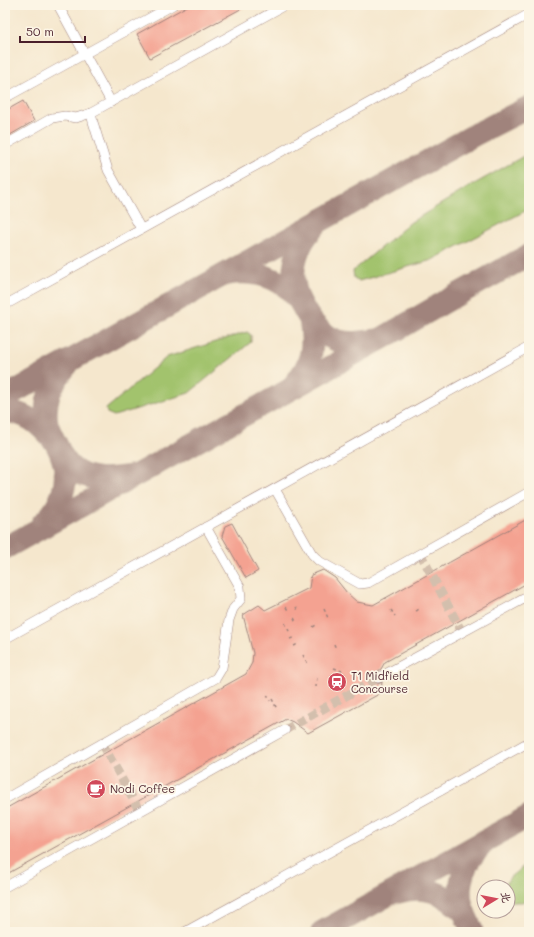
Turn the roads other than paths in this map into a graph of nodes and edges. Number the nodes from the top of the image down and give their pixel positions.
1 (58, 5) edge
2 (173, 5) edge
3 (285, 5) edge
4 (529, 14) edge
5 (85, 54) junction
6 (5, 98) edge
7 (111, 102) junction
8 (91, 113) junction
9 (5, 145) edge
10 (141, 230) junction
11 (5, 305) edge
12 (529, 347) edge
13 (275, 489) junction
14 (529, 492) edge
15 (206, 527) junction
16 (529, 596) edge
17 (5, 639) edge
18 (378, 678) tunnel mouth
19 (285, 730) tunnel mouth
20 (529, 742) edge
21 (5, 799) edge
22 (5, 887) edge
23 (185, 932) edge

1 - 5 lane
2 - 5 lane
3 - 7 lane
4 - 10 lane
5 - 6 lane
5 - 7 lane
7 - 8 lane
8 - 9 lane
8 - 10 lane
10 - 11 lane
12 - 13 lane
13 - 14 lane
13 - 15 lane
15 - 17 lane
15 - 21 lane
16 - 18 lane
19 - 22 lane
20 - 23 lane

